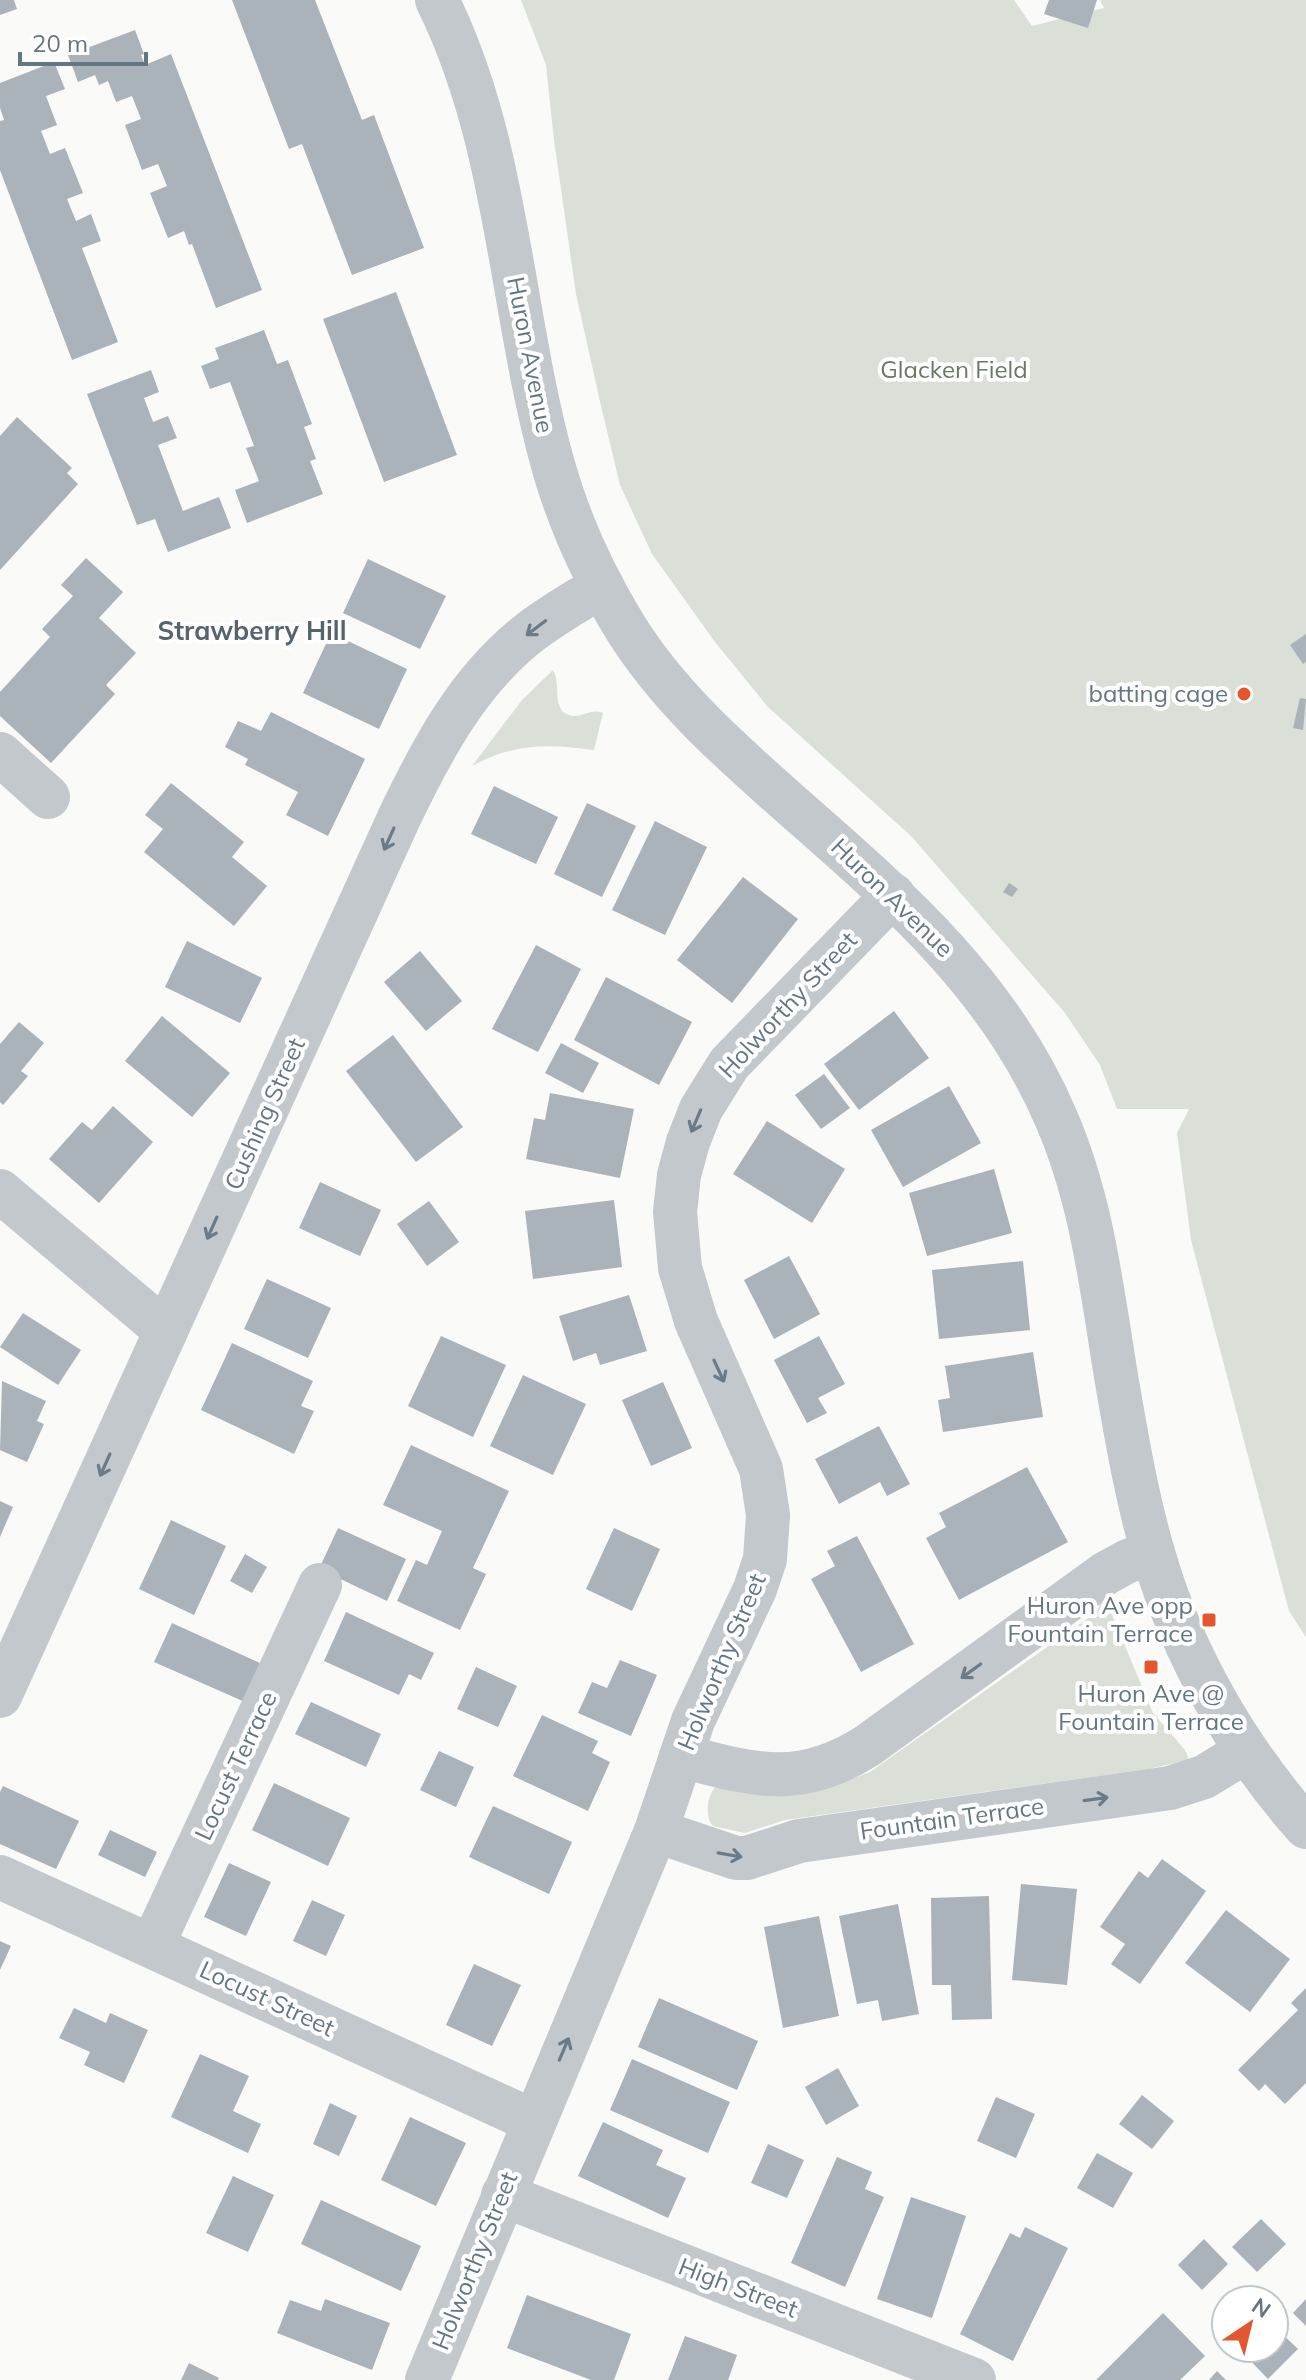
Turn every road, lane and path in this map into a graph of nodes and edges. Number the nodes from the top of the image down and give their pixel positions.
1 (437, 0) edge
2 (602, 586) junction
3 (0, 754) edge
4 (48, 797) dead end
5 (893, 895) junction
6 (0, 1191) edge
7 (166, 1331) junction
8 (1153, 1553) junction
9 (320, 1585) dead end
10 (0, 1696) edge
11 (1245, 1752) junction
12 (681, 1756) junction
13 (1306, 1827) edge
14 (656, 1831) junction
15 (0, 1877) edge
16 (152, 1946) junction
17 (533, 2121) junction
18 (503, 2195) junction
19 (427, 2380) edge
20 (974, 2380) edge

1 - 2 street, Huron Avenue
2 - 5 street, Huron Avenue
2 -> 7 street, Cushing Street
3 - 4 street
5 - 8 street, Huron Avenue
5 -> 12 street, Holworthy Street
6 - 7 street
7 -> 10 street, Cushing Street
8 - 11 street, Huron Avenue
8 -> 12 street
9 - 16 street, Locust Terrace
11 - 13 street, Huron Avenue
14 -> 11 street, Fountain Terrace
12 - 14 street, Holworthy Street
17 -> 14 street, Holworthy Street
15 - 16 street, Locust Street
16 - 17 street, Locust Street
17 - 18 street, Holworthy Street
18 - 19 street, Holworthy Street
18 - 20 street, High Street

